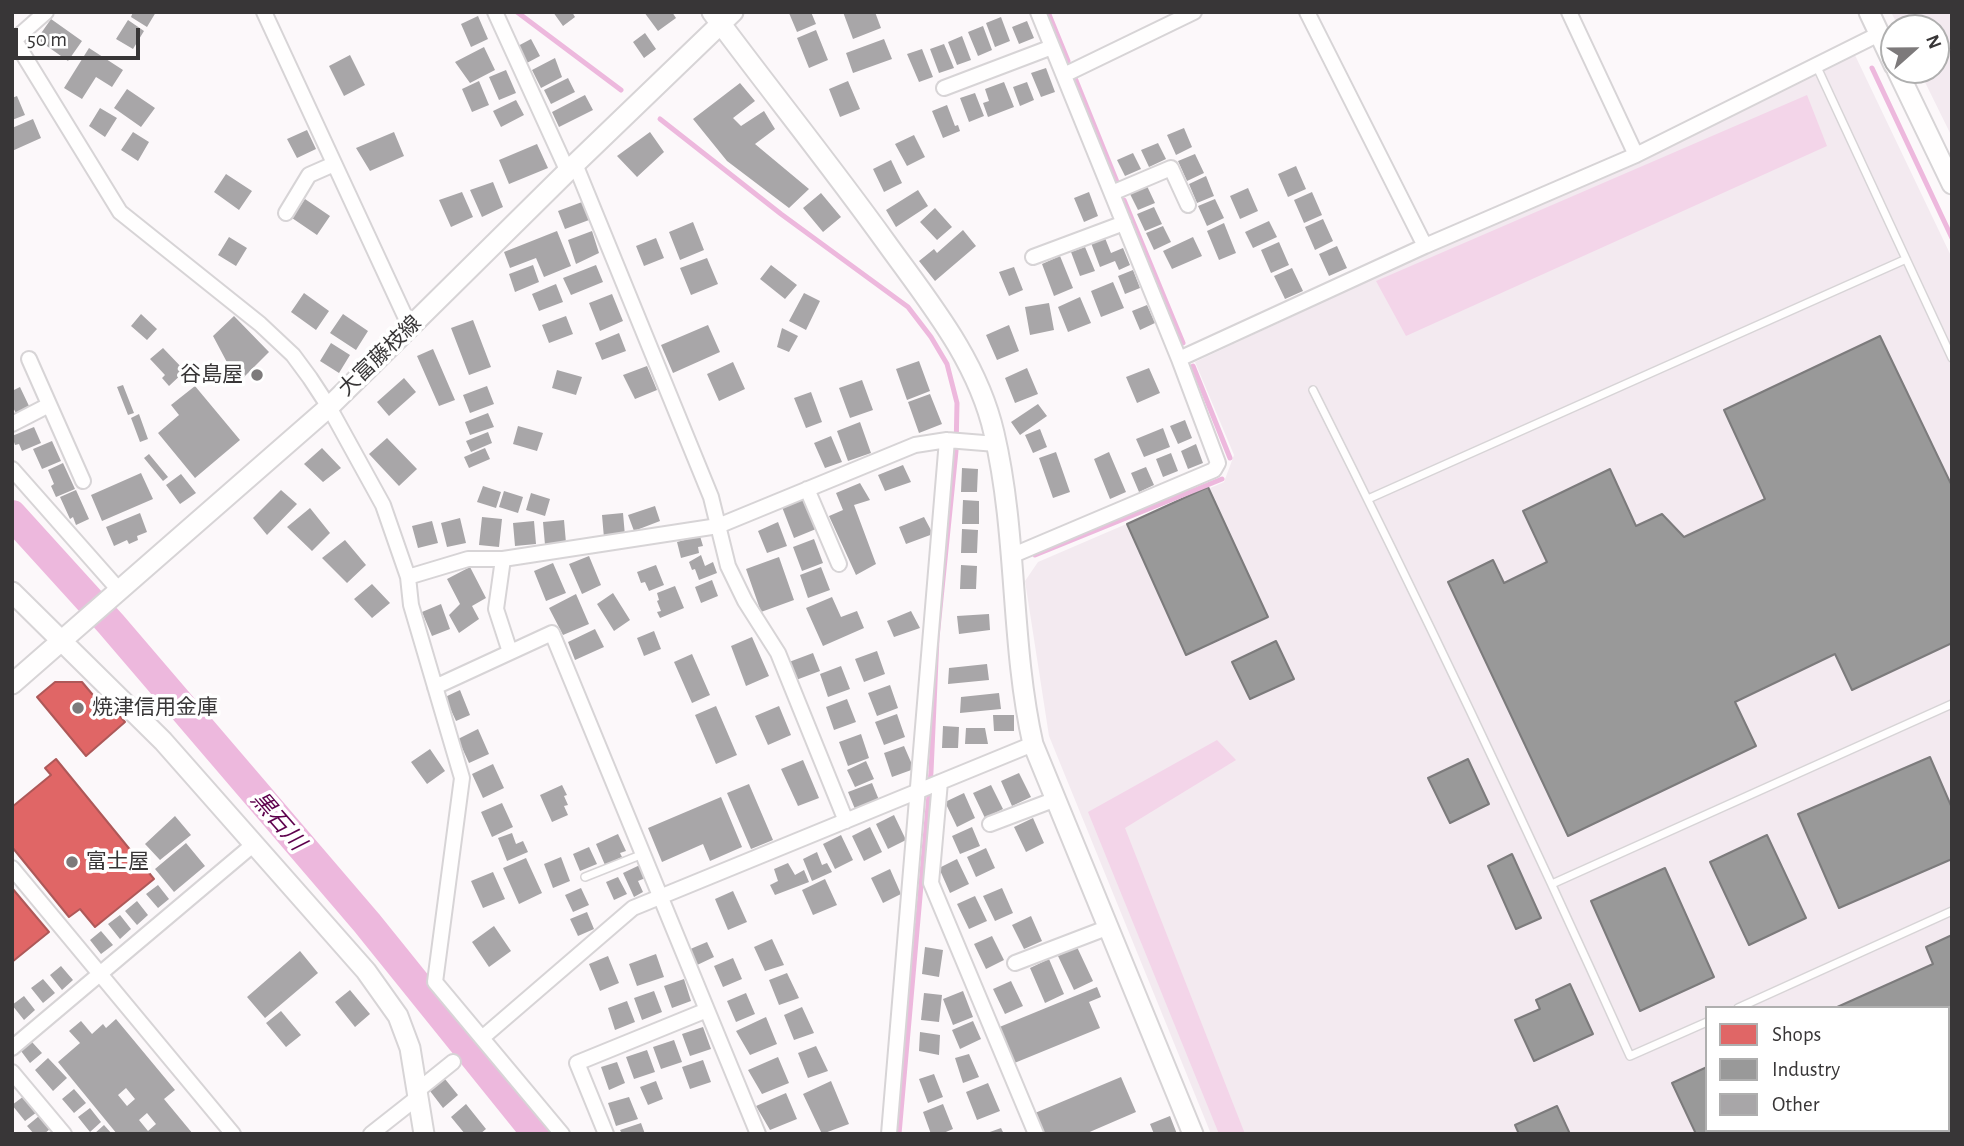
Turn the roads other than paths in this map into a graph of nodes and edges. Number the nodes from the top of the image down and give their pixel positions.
1 (46, 12) edge
2 (264, 12) edge
3 (495, 12) edge
4 (1038, 12) edge
5 (1194, 12) edge
6 (1307, 12) edge
7 (1569, 12) edge
8 (1869, 12) edge
9 (722, 16) edge
10 (1879, 34) joint
11 (13, 41) edge
12 (1052, 47) junction
13 (1815, 64) junction
14 (1063, 75) junction
15 (1904, 84) edge
16 (944, 88) dead end
17 (1636, 155) junction
18 (334, 164) junction
19 (571, 168) junction
20 (1952, 184) edge
21 (1112, 193) junction
22 (1188, 205) dead end
23 (286, 213) dead end
24 (1124, 223) junction
25 (1425, 246) junction
26 (1033, 257) dead end
27 (1904, 260) junction
28 (410, 327) junction
29 (1952, 358) edge
30 (29, 359) dead end
31 (1179, 359) junction
32 (1313, 390) dead end
33 (50, 405) junction
34 (329, 407) junction
35 (12, 424) edge
36 (952, 440) junction
37 (996, 444) junction
38 (12, 469) edge
39 (83, 481) dead end
40 (807, 489) junction
41 (1368, 499) junction
42 (718, 526) junction
43 (1011, 556) junction
44 (503, 559) junction
45 (839, 564) dead end
46 (408, 577) junction
47 (12, 592) edge
48 (116, 593) junction
49 (62, 641) junction
50 (510, 653) junction
51 (12, 684) edge
52 (435, 687) junction
53 (1952, 704) edge
54 (1033, 744) junction
55 (928, 787) junction
56 (1056, 799) junction
57 (846, 821) junction
58 (990, 824) dead end
59 (254, 844) junction
60 (643, 854) junction
61 (12, 868) edge
62 (585, 877) dead end
63 (1552, 884) junction
64 (661, 897) junction
65 (1952, 911) edge
66 (1109, 927) junction
67 (1015, 963) dead end
68 (100, 973) junction
69 (1742, 1006) edge
70 (707, 1010) junction
71 (1705, 1023) edge
72 (482, 1038) junction
73 (12, 1048) edge
74 (453, 1062) dead end
75 (12, 1072) edge
76 (417, 1094) junction
77 (64, 1134) edge
78 (233, 1134) edge
79 (371, 1134) edge
80 (424, 1134) edge
81 (562, 1134) edge
82 (606, 1134) edge
83 (758, 1134) edge
84 (889, 1134) edge
85 (1035, 1134) edge
86 (1194, 1134) edge

1 - 11 street
2 - 18 street
3 - 19 street
4 - 12 street
5 - 14 street
6 - 25 street
7 - 17 street
8 - 10 street
9 - 19 street, 大富藤枝線
9 - 37 street
10 - 13 street
11 - 34 street
12 - 14 street
12 - 16 street
13 - 17 street
13 - 27 lane
14 - 21 street
15 - 20 street
17 - 25 street
18 - 23 street
18 - 28 street
19 - 28 street, 大富藤枝線
19 - 42 street
21 - 22 street
21 - 24 street
24 - 26 street
24 - 31 street
25 - 31 street
27 - 29 lane
27 - 41 lane
28 - 34 street, 大富藤枝線
30 - 33 street
31 - 43 street
32 - 41 lane
33 - 35 street
33 - 39 street
34 - 46 street
34 - 48 street, 大富藤枝線
36 - 37 street
36 - 40 street
36 - 55 street
37 - 43 street
38 - 48 street
40 - 42 street
40 - 45 street
41 - 63 lane
42 - 44 street
42 - 57 street
43 - 54 street
44 - 46 street
44 - 50 street
46 - 52 street
47 - 49 street
48 - 49 street, 大富藤枝線
49 - 51 street, 大富藤枝線
49 - 59 street
50 - 52 street
50 - 60 street
52 - 72 street
53 - 63 lane
54 - 55 street
54 - 56 street
55 - 57 street
55 - 84 street
55 - 85 street
56 - 58 street
56 - 66 street
57 - 64 street
59 - 68 street
59 - 76 street
60 - 62 lane
60 - 64 street
61 - 68 street
63 - 71 lane
64 - 70 street
64 - 72 street
65 - 69 lane
66 - 67 street
66 - 86 street
68 - 73 street
68 - 78 street
70 - 82 street
70 - 83 street
72 - 81 street
74 - 76 street
75 - 77 street
76 - 79 street
76 - 80 street

